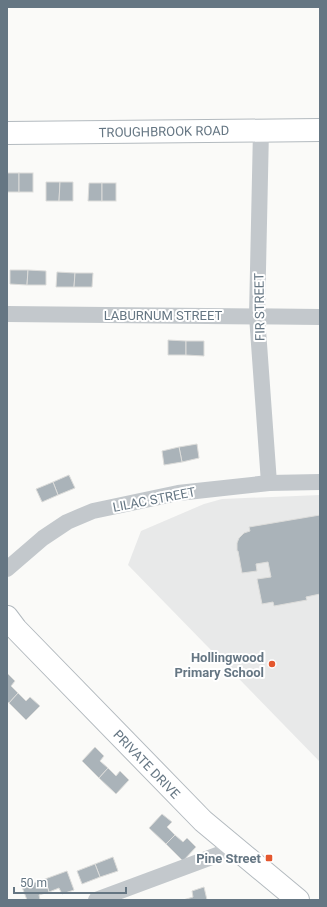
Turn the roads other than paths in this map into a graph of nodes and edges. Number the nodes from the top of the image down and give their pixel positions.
1 (261, 130) junction
2 (320, 130) edge
3 (7, 133) edge
4 (7, 314) edge
5 (257, 316) junction
6 (320, 317) edge
7 (320, 482) edge
8 (269, 483) junction
9 (7, 569) edge
10 (7, 617) edge
11 (236, 848) junction
12 (96, 900) edge
13 (298, 900) edge

1 - 2 street, TROUGHBROOK ROAD
1 - 3 street, TROUGHBROOK ROAD
1 - 5 street, FIR STREET
4 - 5 street, LABURNUM STREET
5 - 6 street, LABURNUM STREET
5 - 8 street, FIR STREET
7 - 8 street, LILAC STREET
8 - 9 street, LILAC STREET
10 - 11 street, PRIVATE DRIVE
11 - 12 street
11 - 13 street, PRIVATE DRIVE

